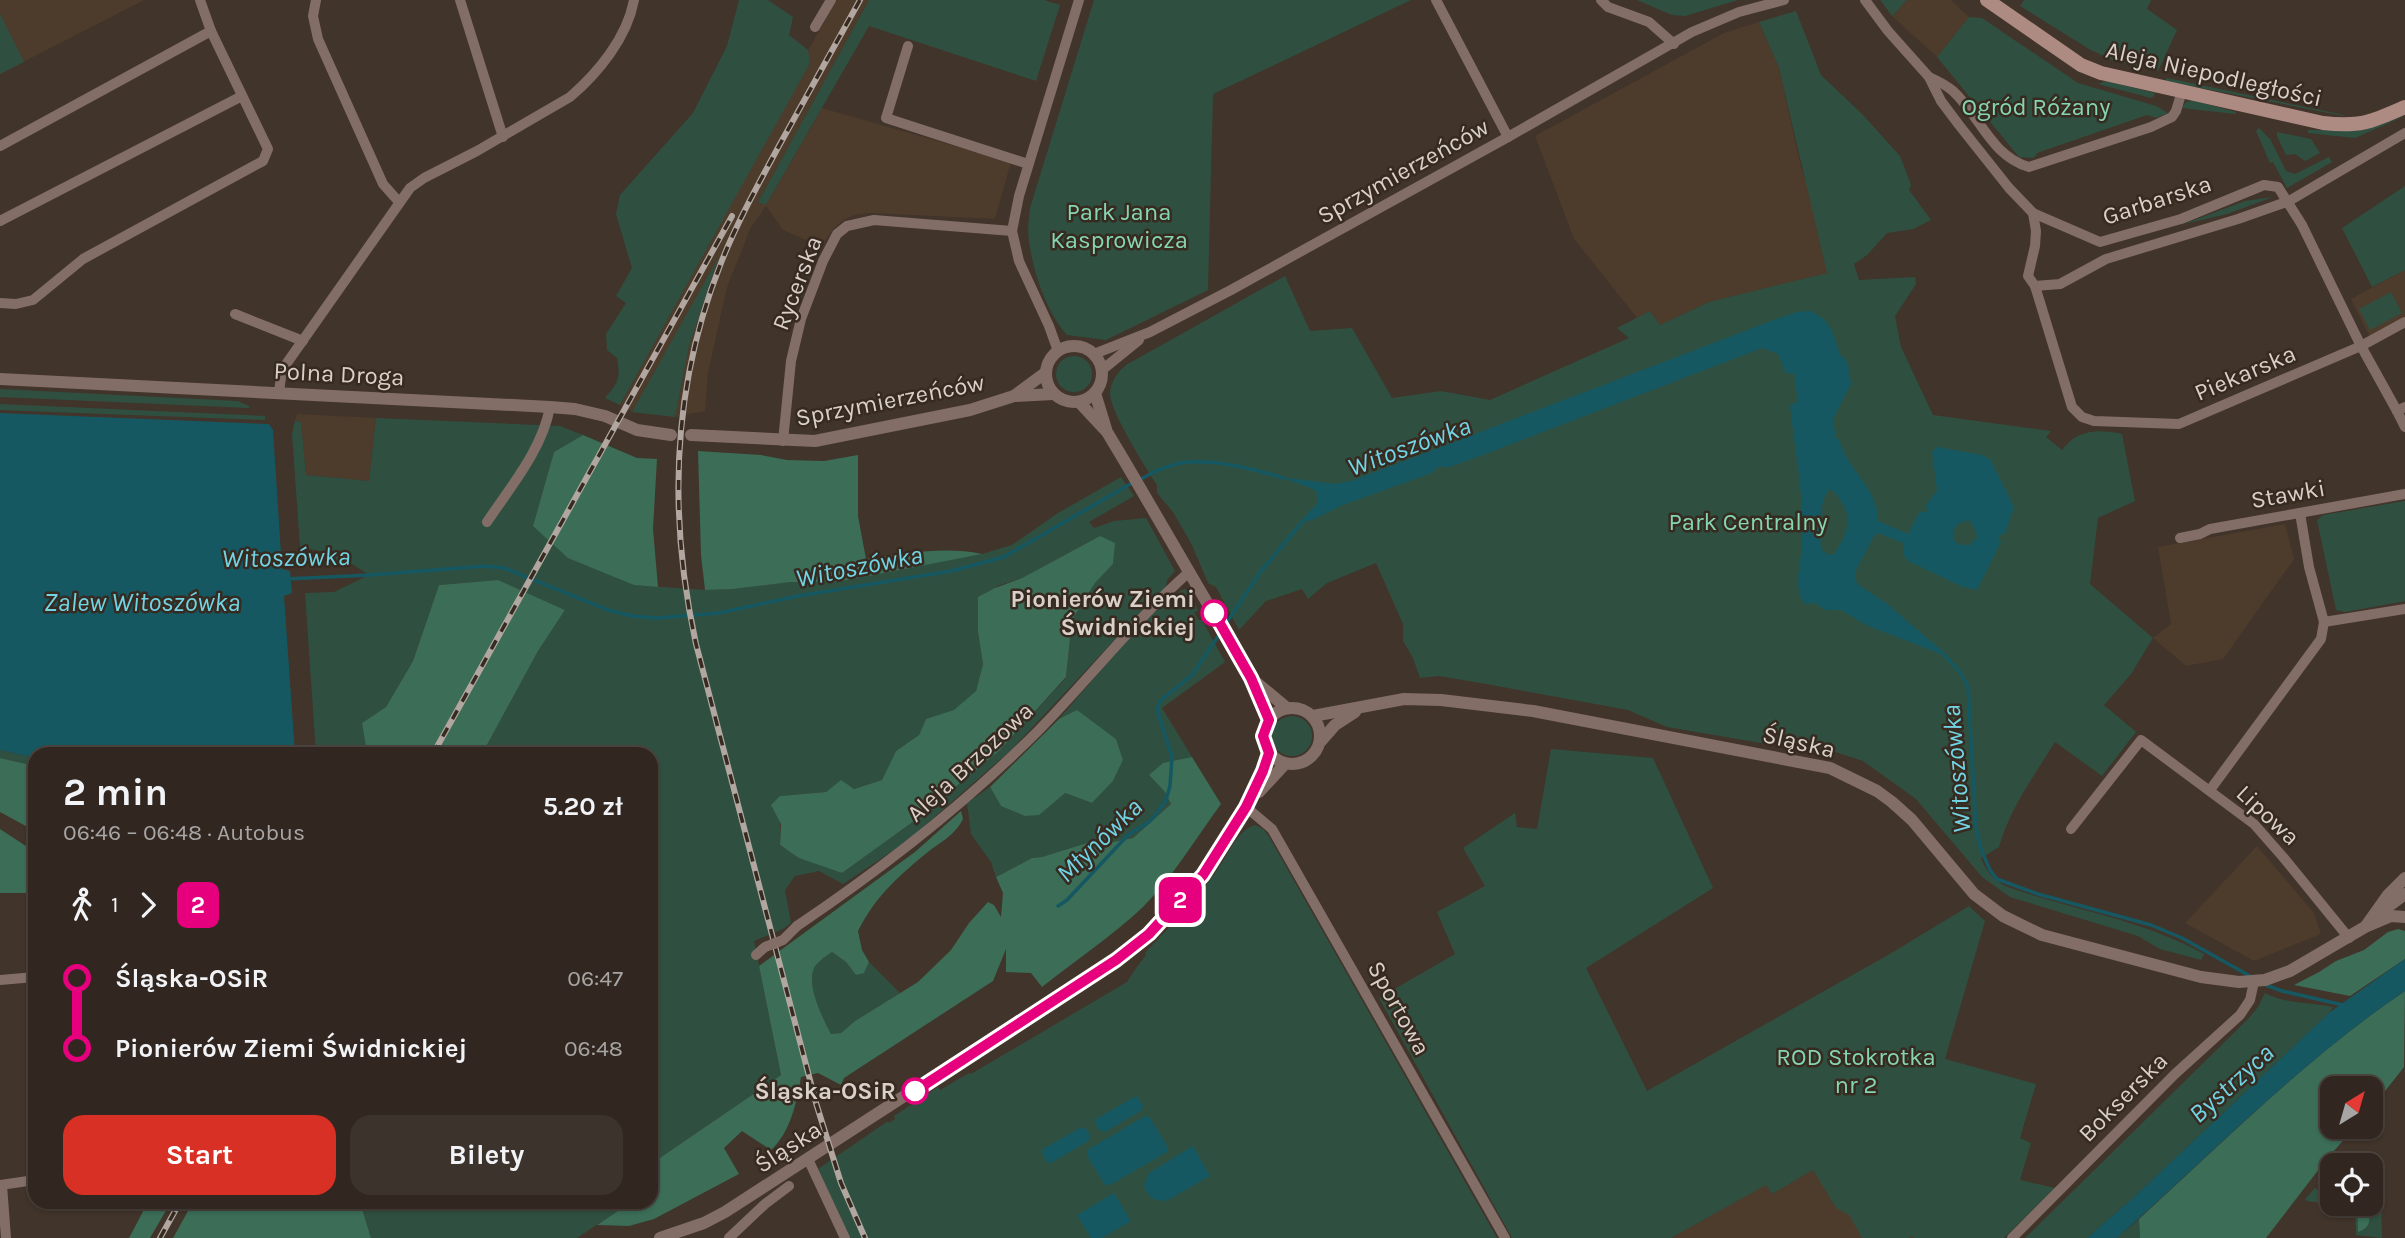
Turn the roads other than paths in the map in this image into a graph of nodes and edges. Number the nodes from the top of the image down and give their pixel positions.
1 (200, 0) edge
2 (316, 0) edge
3 (460, 0) edge
4 (634, 0) edge
5 (831, 0) edge
6 (1079, 0) edge
7 (1436, 0) edge
8 (1601, 0) edge
9 (1784, 0) edge
10 (1865, 0) edge
11 (1987, 0) edge
12 (815, 27) dead end
13 (211, 31) junction
14 (1674, 44) junction
15 (908, 46) dead end
16 (1929, 77) junction
17 (2182, 91) junction
18 (242, 96) junction
19 (2405, 107) edge
20 (2405, 133) edge
21 (503, 137) junction
22 (1508, 137) junction
23 (0, 146) edge
24 (1028, 164) junction
25 (2289, 201) junction
26 (399, 202) junction
27 (2033, 213) junction
28 (0, 221) edge
29 (1012, 232) junction
30 (2035, 286) junction
31 (0, 303) edge
32 (235, 314) dead end
33 (2405, 322) edge
34 (1150, 332) junction
35 (303, 341) junction
36 (2361, 346) junction
37 (1058, 351) junction
38 (1094, 354) junction
39 (1102, 370) junction
40 (1045, 373) junction
41 (0, 379) edge
42 (279, 392) junction
43 (1095, 393) junction
44 (1054, 394) junction
45 (1014, 396) junction
46 (1079, 402) junction
47 (550, 407) junction
48 (2401, 409) edge
49 (2405, 427) edge
50 (1107, 432) junction
51 (671, 435) dead end
52 (691, 435) dead end
53 (783, 441) junction
54 (2405, 494) edge
55 (2300, 513) junction
56 (487, 522) dead end
57 (2180, 538) dead end
58 (1189, 572) junction
59 (2405, 609) edge
60 (2324, 622) junction
61 (1251, 678) junction
62 (1287, 708) junction
63 (1359, 708) junction
64 (1313, 716) junction
65 (1269, 720) junction
66 (1321, 741) junction
67 (1269, 753) junction
68 (1285, 764) junction
69 (2210, 790) junction
70 (1246, 807) junction
71 (2071, 829) dead end
72 (2405, 878) edge
73 (2405, 894) edge
74 (2405, 917) edge
75 (2368, 924) junction
76 (2349, 938) junction
77 (756, 955) dead end
78 (28, 977) edge
79 (0, 979) edge
80 (2254, 982) junction
81 (808, 1159) junction
82 (28, 1181) edge
83 (1, 1185) edge
84 (789, 1186) dead end
85 (685, 1235) edge
86 (6, 1238) edge
87 (660, 1238) edge
88 (729, 1238) edge
89 (845, 1238) edge
90 (1506, 1238) edge
91 (2012, 1238) edge

1 - 13 street
2 - 26 street
3 - 21 street
4 - 21 street
5 - 12 street
6 - 24 street
7 - 22 street
8 - 14 street
9 - 14 street, Sprzymierzeńców
10 - 16 street
11 - 17 main road, Aleja Niepodległości
13 - 18 street
13 - 23 street
14 - 22 street, Sprzymierzeńców
15 - 24 street
16 - 17 street
16 - 27 street
17 - 19 main road, Aleja Niepodległości
18 - 28 street
18 - 31 street
20 - 25 street, Garbarska
21 - 26 street
22 - 34 street, Sprzymierzeńców
24 - 29 street
25 - 27 street, Garbarska
25 - 30 street, Garbarska
25 - 36 street
26 - 35 street
27 - 30 street
29 - 37 street
29 - 53 street, Rycerska
30 - 36 street, Piekarska
32 - 35 street
33 - 36 street, Piekarska
34 - 38 street, Sprzymierzeńców
34 - 39 street, Sprzymierzeńców
35 - 42 street
36 - 48 street
37 - 38 street
37 - 40 street
38 - 39 street
39 - 43 street
40 - 44 street
40 - 45 street, Sprzymierzeńców
41 - 42 street, Polna Droga
42 - 47 street, Polna Droga
43 - 46 street
43 - 50 street
44 - 45 street, Sprzymierzeńców
44 - 46 street
45 - 53 street, Sprzymierzeńców
46 - 50 street
47 - 51 street, Polna Droga
47 - 56 street
48 - 49 street
50 - 58 street
52 - 53 street, Sprzymierzeńców
54 - 55 street, Stawki
55 - 57 street, Stawki
55 - 60 street
58 - 61 street
58 - 77 street, Aleja Brzozowa, bridge
59 - 60 street
60 - 69 street
61 - 62 street
61 - 65 street
62 - 64 street
62 - 65 street
63 - 64 street, Śląska
63 - 66 street, Śląska
63 - 80 street, Śląska
64 - 66 street
65 - 67 street
66 - 68 street
67 - 68 street
67 - 70 street, Śląska
68 - 70 street, Śląska
69 - 71 street, Lipowa
69 - 76 street, Lipowa
70 - 81 street, Śląska
70 - 90 street, Sportowa
72 - 75 street, Śląska
73 - 75 street, Śląska
74 - 75 street
75 - 76 street, Śląska
76 - 80 street, Śląska
78 - 79 street
80 - 91 street, Bokserska
81 - 85 street, Śląska
81 - 89 street
82 - 83 street
83 - 86 street
84 - 88 street
85 - 87 street, Śląska

